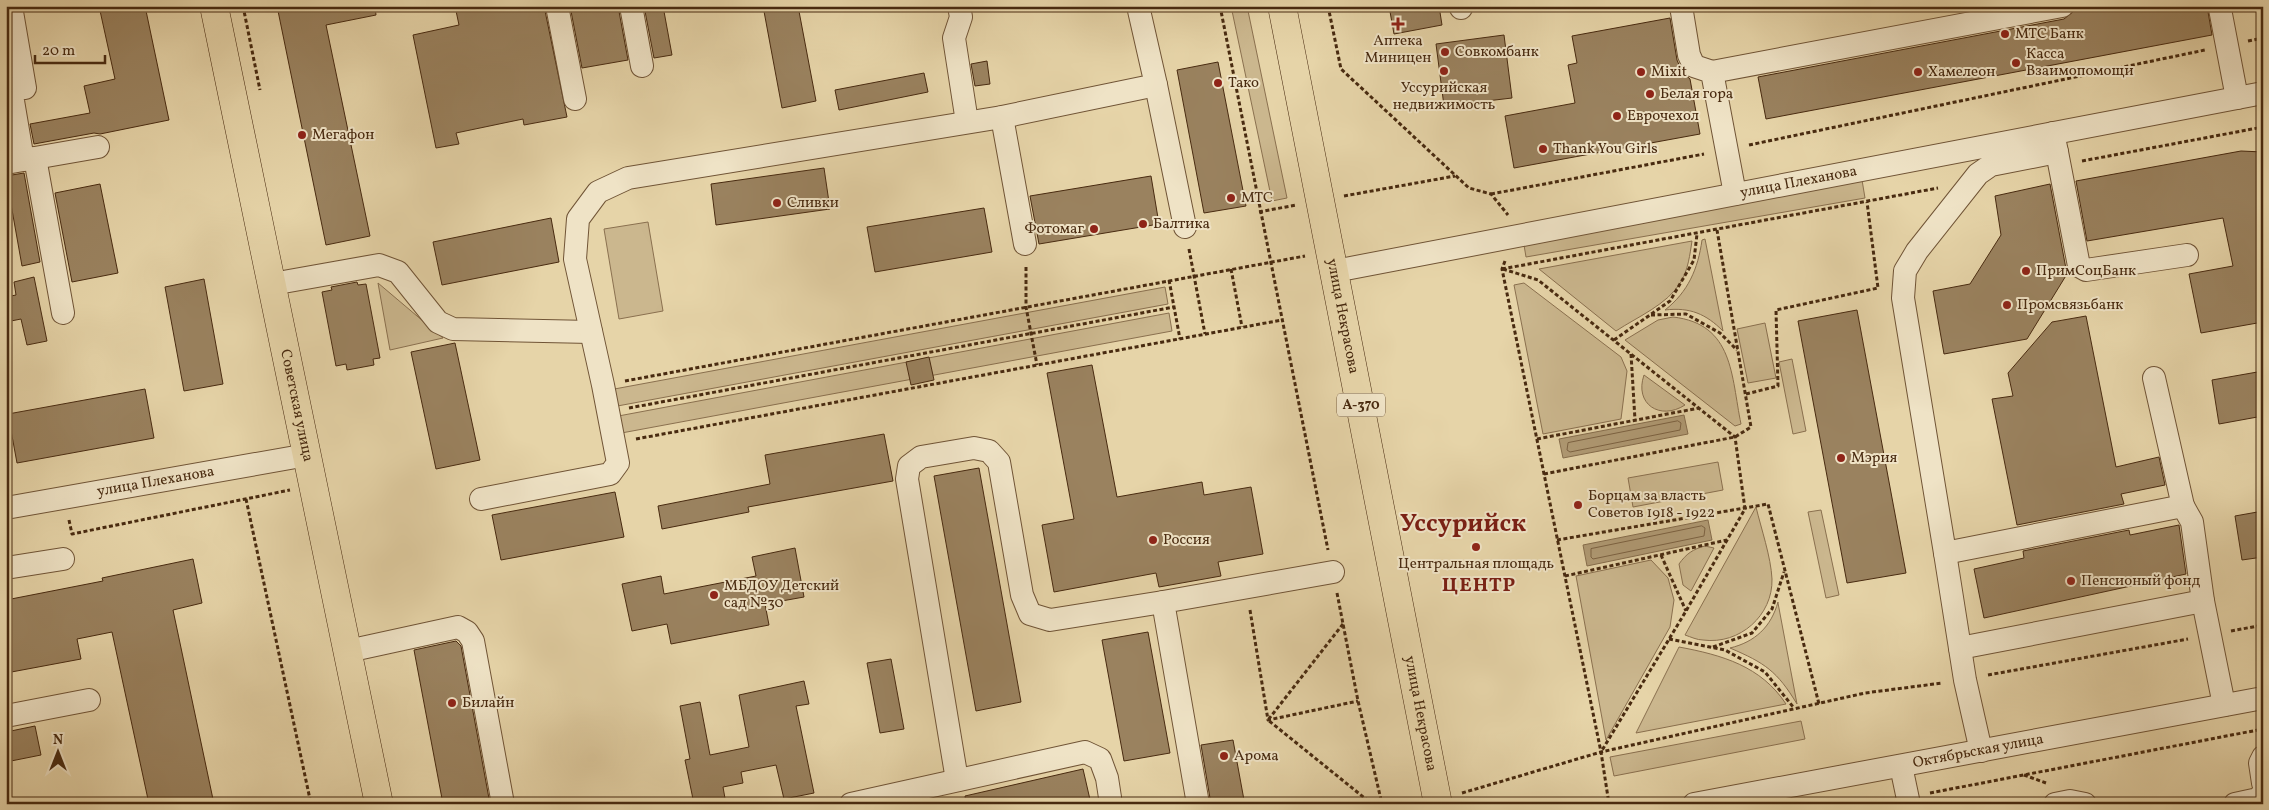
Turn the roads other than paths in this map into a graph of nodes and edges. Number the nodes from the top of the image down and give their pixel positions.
1 (11, 6) edge
2 (214, 6) edge
3 (557, 6) edge
4 (630, 6) edge
5 (959, 6) edge
6 (1138, 6) edge
7 (1282, 6) edge
8 (1681, 6) edge
9 (2062, 6) edge
10 (2220, 9) dead end
11 (642, 66) dead end
12 (1712, 72) junction
13 (1156, 85) junction
14 (2263, 93) edge
15 (2237, 98) junction
16 (575, 99) dead end
17 (1002, 116) junction
18 (967, 122) junction
19 (2055, 142) junction
20 (98, 147) dead end
21 (21, 160) edge
22 (1735, 194) junction
23 (1185, 227) road end
24 (1025, 244) road end
25 (2187, 255) dead end
26 (1335, 271) junction
27 (272, 284) junction
28 (63, 313) dead end
29 (591, 332) junction
30 (2154, 378) dead end
31 (307, 455) junction
32 (482, 499) dead end
33 (2183, 506) junction
34 (6, 508) edge
35 (1945, 554) junction
36 (63, 558) dead end
37 (6, 568) edge
38 (1333, 572) road end
39 (2203, 601) junction
40 (1163, 602) junction
41 (1960, 648) junction
42 (348, 651) junction
43 (2263, 698) edge
44 (89, 700) dead end
45 (2224, 705) junction
46 (6, 716) edge
47 (1981, 751) junction
48 (2263, 757) edge
49 (1901, 766) junction
50 (957, 780) junction
51 (2263, 783) edge
52 (2263, 793) edge
53 (1909, 801) edge
54 (1438, 802) edge
55 (379, 804) edge
56 (503, 804) edge
57 (851, 804) edge
58 (1111, 804) edge
59 (1198, 804) edge
60 (1694, 804) edge
61 (2055, 804) edge
62 (2085, 804) edge
63 (2234, 804) edge

1 - 21 street
2 - 27 main road, Советская улица
3 - 16 street
4 - 11 street
5 - 18 street
6 - 13 street
7 - 26 main road, улица Некрасова / А-370
8 - 12 street
9 - 12 street
10 - 15 street
12 - 22 street
13 - 17 street
13 - 23 street
14 - 15 street, улица Плеханова
15 - 19 street, улица Плеханова
17 - 18 street
17 - 24 street
18 - 29 street
19 - 22 street, улица Плеханова
19 - 25 street
19 - 35 street
20 - 21 street
21 - 28 street
22 - 26 street, улица Плеханова
26 - 54 main road, улица Некрасова / А-370
27 - 29 street
27 - 31 main road, Советская улица
29 - 32 street
30 - 33 street
31 - 34 street, улица Плеханова
31 - 42 main road, Советская улица
33 - 35 street
33 - 39 street
35 - 41 street
36 - 37 street
38 - 40 street
39 - 41 street
39 - 45 street
40 - 50 street
40 - 59 street
41 - 47 street
42 - 55 main road, Советская улица
42 - 56 street
43 - 45 street, Октябрьская улица
44 - 46 street
45 - 47 street, Октябрьская улица
47 - 49 street, Октябрьская улица
48 - 51 street
49 - 53 street
49 - 60 street, Октябрьская улица
50 - 57 street
50 - 58 street
52 - 63 street
61 - 62 street

